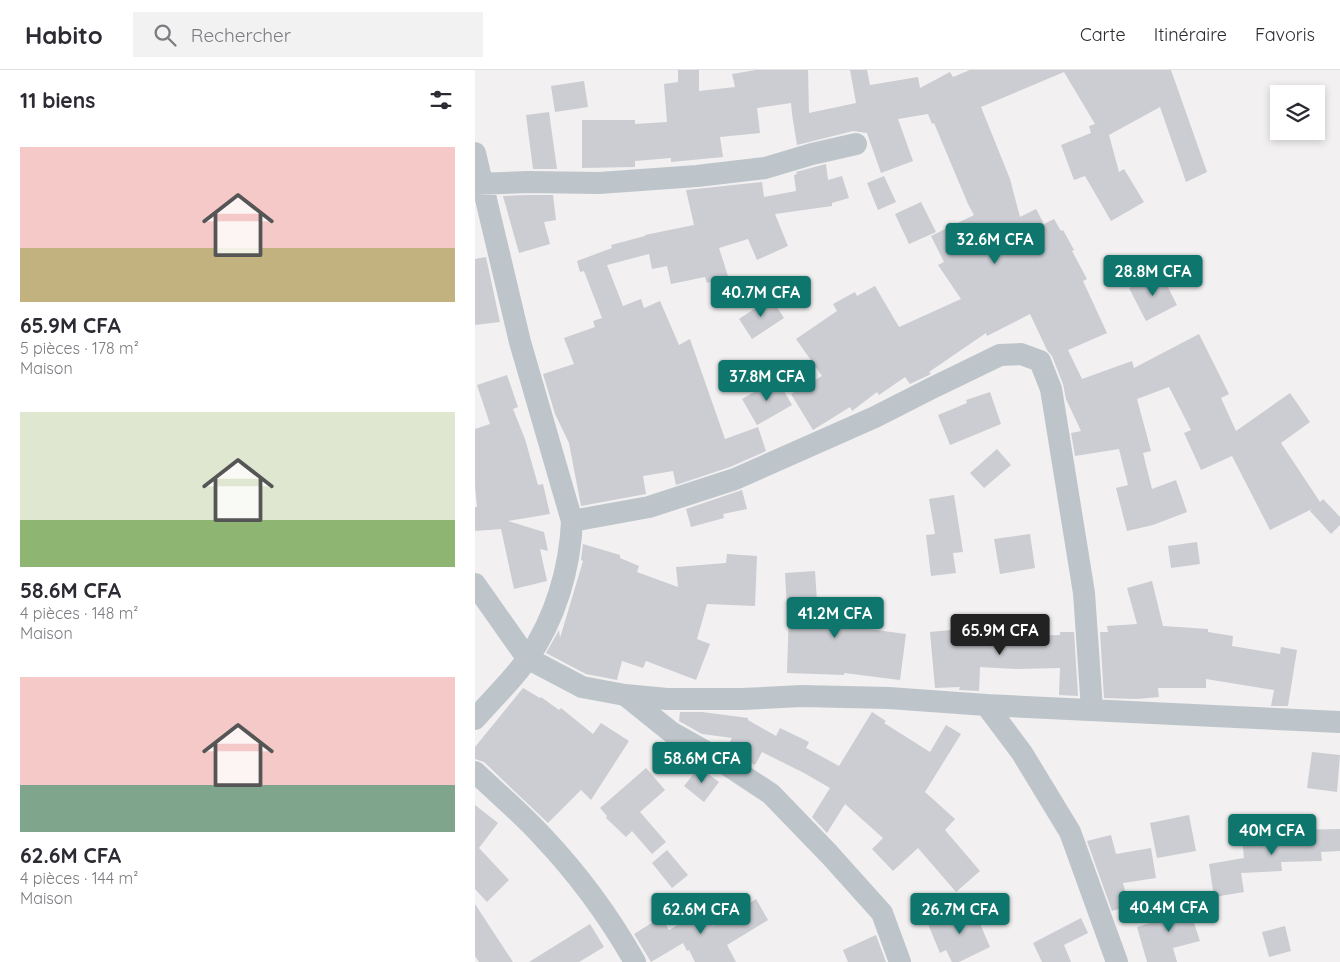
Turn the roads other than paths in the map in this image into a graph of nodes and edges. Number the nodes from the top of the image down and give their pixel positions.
1 (855, 144) dead end
2 (475, 153) edge
3 (478, 183) edge
4 (571, 522) junction
5 (475, 584) edge
6 (527, 658) junction
7 (625, 695) junction
8 (986, 705) junction
9 (1092, 709) junction
10 (475, 719) edge
11 (1340, 722) edge
12 (475, 772) edge
13 (635, 962) edge
14 (901, 962) edge
15 (1117, 962) edge

1 - 3 street
2 - 3 street
3 - 4 street
4 - 6 street
4 - 9 street
5 - 6 street
6 - 7 street
6 - 10 street
7 - 8 street
7 - 14 street
8 - 9 street
8 - 15 street
9 - 11 street
12 - 13 street

